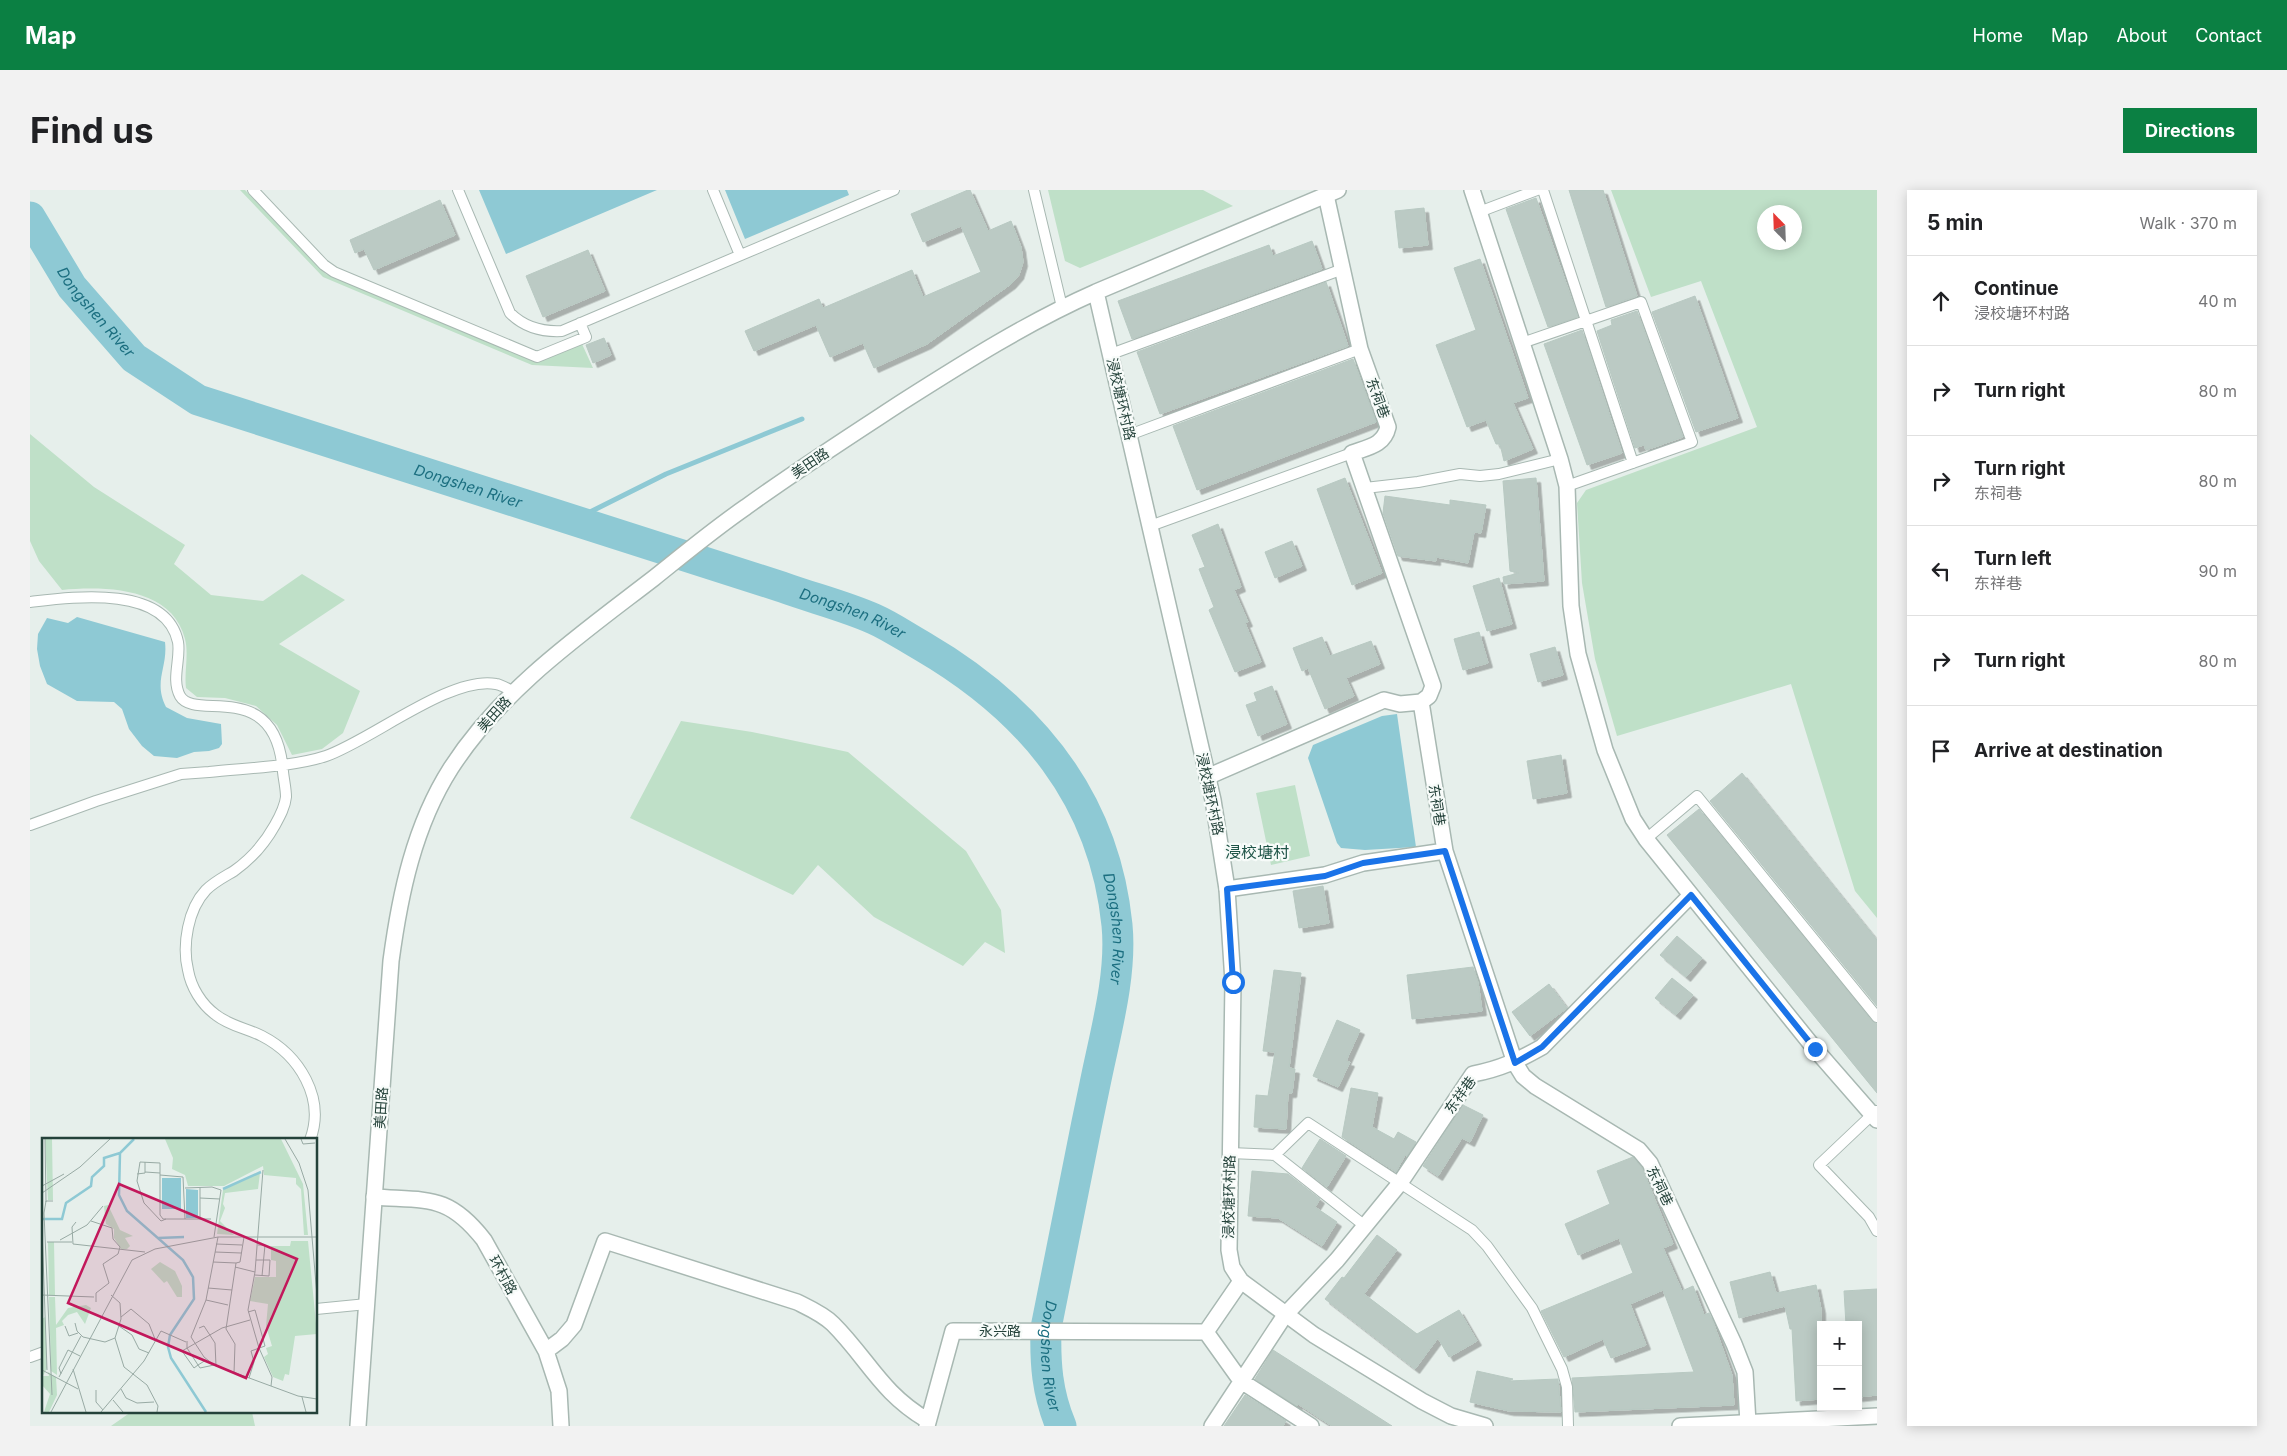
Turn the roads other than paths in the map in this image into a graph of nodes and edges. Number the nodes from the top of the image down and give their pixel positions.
1 (253, 190) edge
2 (458, 190) edge
3 (713, 190) edge
4 (894, 190) edge
5 (1034, 190) edge
6 (1472, 190) edge
7 (1537, 190) edge
8 (1543, 190) edge
9 (1332, 192) edge
10 (874, 194) edge
11 (1479, 212) junction
12 (740, 255) junction
13 (1342, 269) junction
14 (1096, 292) junction
15 (1062, 307) junction
16 (1586, 321) junction
17 (580, 323) junction
18 (1522, 343) junction
19 (1360, 348) junction
20 (1111, 354) junction
21 (1129, 435) junction
22 (1352, 453) junction
23 (1560, 459) junction
24 (1633, 463) junction
25 (1567, 486) junction
26 (1364, 488) junction
27 (1150, 526) junction
28 (30, 602) edge
29 (514, 692) junction
30 (1421, 702) junction
31 (283, 763) junction
32 (1208, 777) junction
33 (30, 825) edge
34 (1646, 840) junction
35 (1445, 851) junction
36 (1227, 889) junction
37 (1691, 895) junction
38 (1877, 1017) edge
39 (1515, 1063) junction
40 (1875, 1115) edge
41 (311, 1138) edge
42 (1230, 1153) junction
43 (1275, 1155) junction
44 (1400, 1183) junction
45 (374, 1197) junction
46 (1365, 1226) junction
47 (1877, 1231) edge
48 (1241, 1281) junction
49 (367, 1304) junction
50 (318, 1309) edge
51 (1285, 1315) junction
52 (1206, 1332) junction
53 (546, 1351) junction
54 (1241, 1381) junction
55 (1877, 1416) edge
56 (1448, 1421) edge
57 (927, 1423) edge
58 (1748, 1423) junction
59 (358, 1426) edge
60 (561, 1426) edge
61 (1212, 1426) edge
62 (1310, 1426) edge
63 (1485, 1426) edge
64 (1568, 1426) edge
65 (1680, 1426) edge

1 - 17 lane
2 - 17 lane
3 - 12 lane
4 - 10 lane
5 - 15 lane
6 - 11 street
7 - 11 lane
8 - 16 lane
9 - 13 street, 东祠巷
9 - 14 street
10 - 12 lane
11 - 18 street
12 - 17 lane
13 - 19 street, 东祠巷
13 - 20 lane
14 - 15 street, 美田路
14 - 20 street, 浸校塘环村路
15 - 29 street, 美田路
16 - 18 lane
16 - 24 lane
16 - 24 lane
18 - 23 street
19 - 21 lane
19 - 22 street, 东祠巷
20 - 21 street, 浸校塘环村路
21 - 27 street, 浸校塘环村路
22 - 26 street
22 - 27 lane
23 - 25 street
23 - 26 lane
24 - 25 lane
25 - 34 street
26 - 30 street
27 - 32 street, 浸校塘环村路
28 - 31 lane
29 - 31 lane
29 - 45 street, 美田路
30 - 32 street
30 - 35 street, 东祠巷
31 - 33 lane
31 - 41 lane
32 - 36 street, 浸校塘环村路
34 - 37 street
34 - 38 lane
35 - 36 street
35 - 39 street, 东祠巷
36 - 42 street, 浸校塘环村路
37 - 39 street, 东祥巷
37 - 40 street
39 - 44 street, 东祥巷
39 - 58 street, 东祠巷
40 - 47 lane
42 - 43 lane
42 - 48 street, 浸校塘环村路
43 - 44 lane
43 - 46 lane
44 - 46 street, 东祥巷
44 - 64 lane
45 - 49 street, 美田路
45 - 53 street, 环村路
46 - 51 street, 东祥巷
48 - 51 street, 浸校塘环村路
48 - 52 street
49 - 50 lane
49 - 59 street, 美田路
51 - 54 street, 东祥巷
51 - 56 street, 浸校塘环村路
52 - 54 street
52 - 57 street, 永兴路
53 - 57 street
53 - 60 street, 环村路
54 - 61 street, 东祥巷
54 - 62 street
55 - 58 street
56 - 63 street, 浸校塘环村路
58 - 65 street

